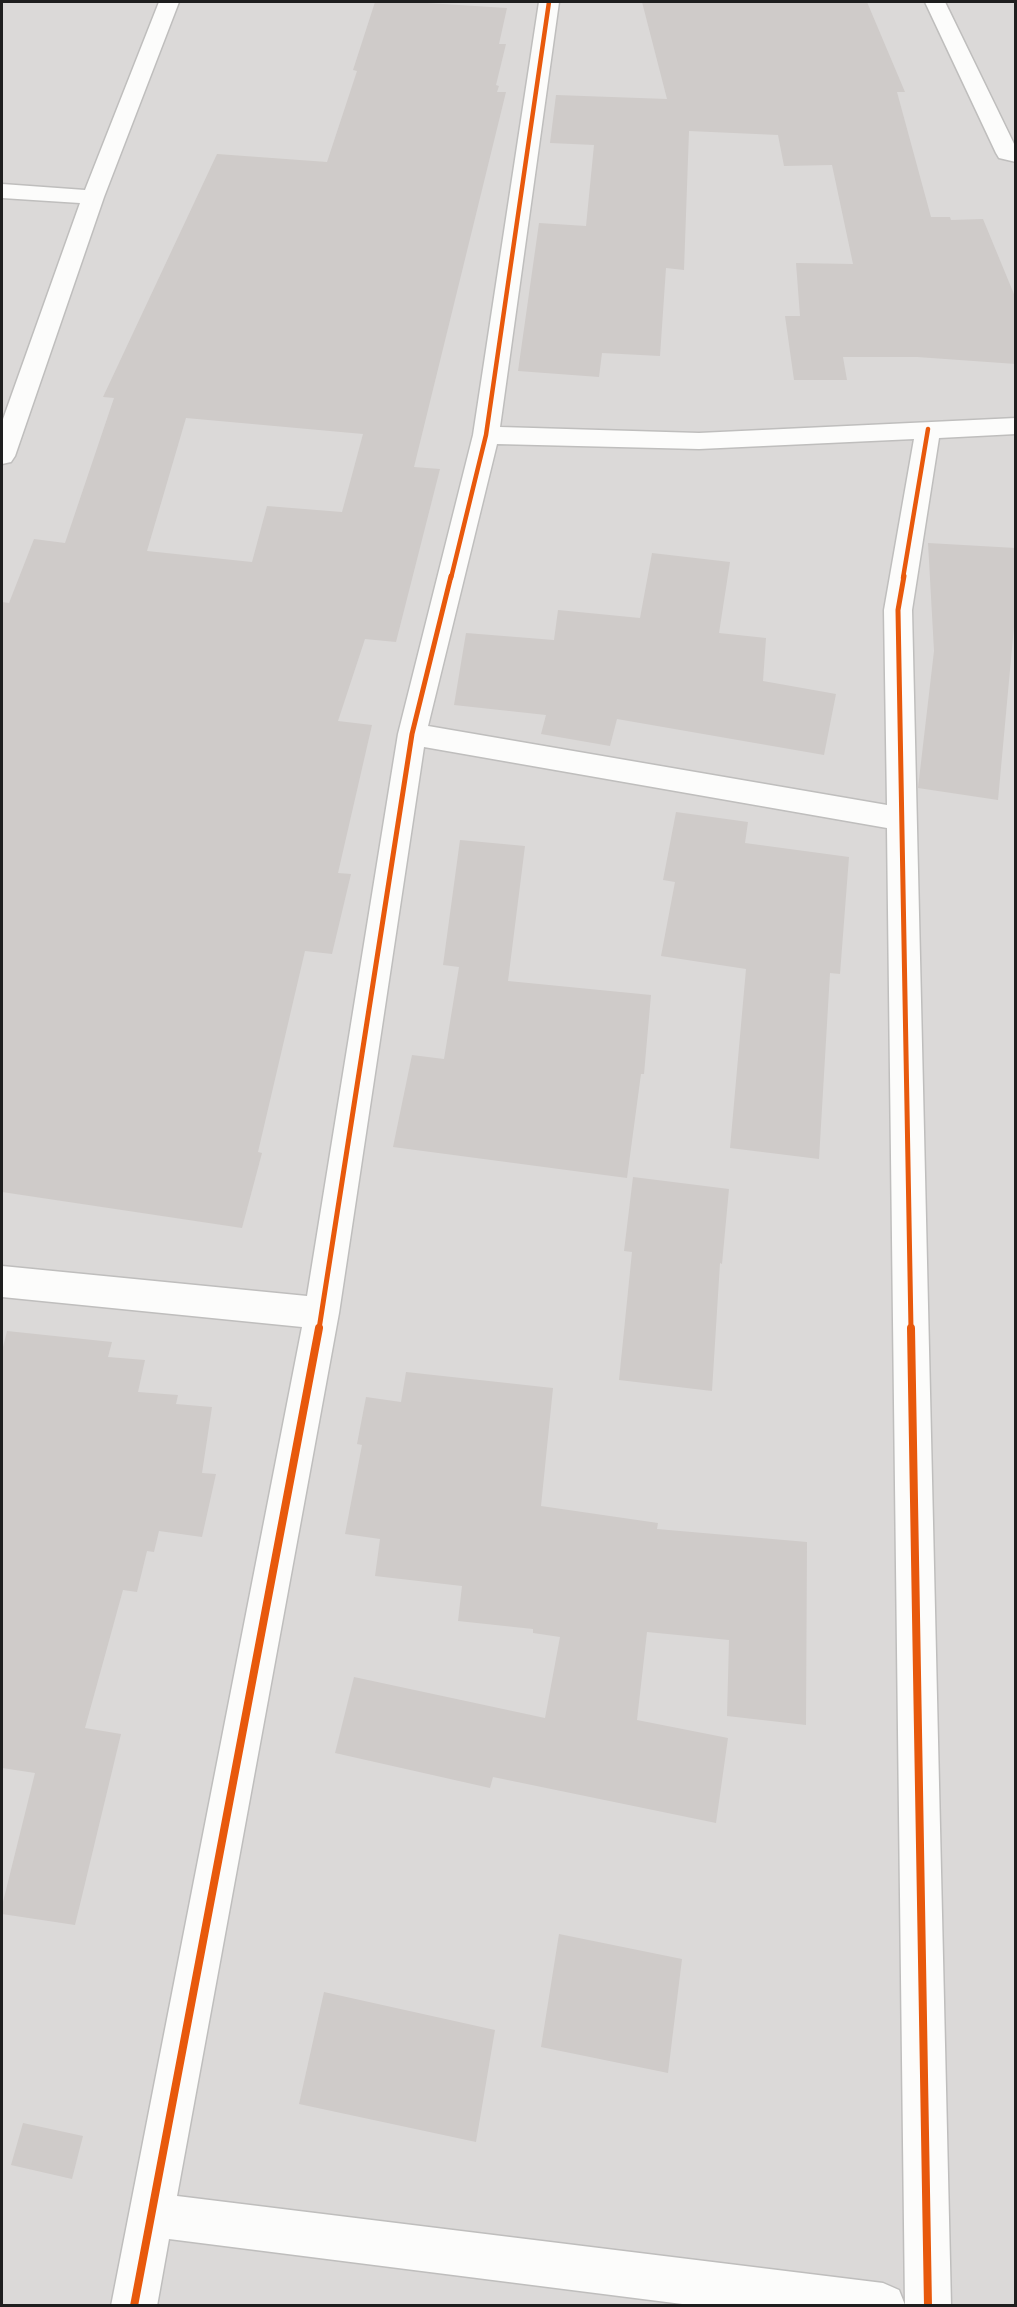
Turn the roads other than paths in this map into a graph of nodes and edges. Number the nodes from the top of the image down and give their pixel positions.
1 (169, 2) edge
2 (549, 2) edge
3 (935, 2) edge
4 (1016, 155) edge
5 (2, 191) edge
6 (93, 197) junction
7 (1016, 426) edge
8 (928, 429) junction
9 (486, 435) junction
10 (2, 456) edge
11 (412, 734) junction
12 (901, 819) junction
13 (2, 1281) edge
14 (322, 1313) junction
15 (152, 2215) junction
16 (134, 2306) edge
17 (883, 2306) edge
18 (928, 2306) edge

1 - 6 street
2 - 9 street
3 - 4 street
5 - 6 street
6 - 10 street
7 - 8 street
8 - 9 street
8 - 12 street
9 - 11 street
11 - 12 street
11 - 14 street
12 - 18 street
13 - 14 street
14 - 15 street
15 - 16 street
15 - 17 street

